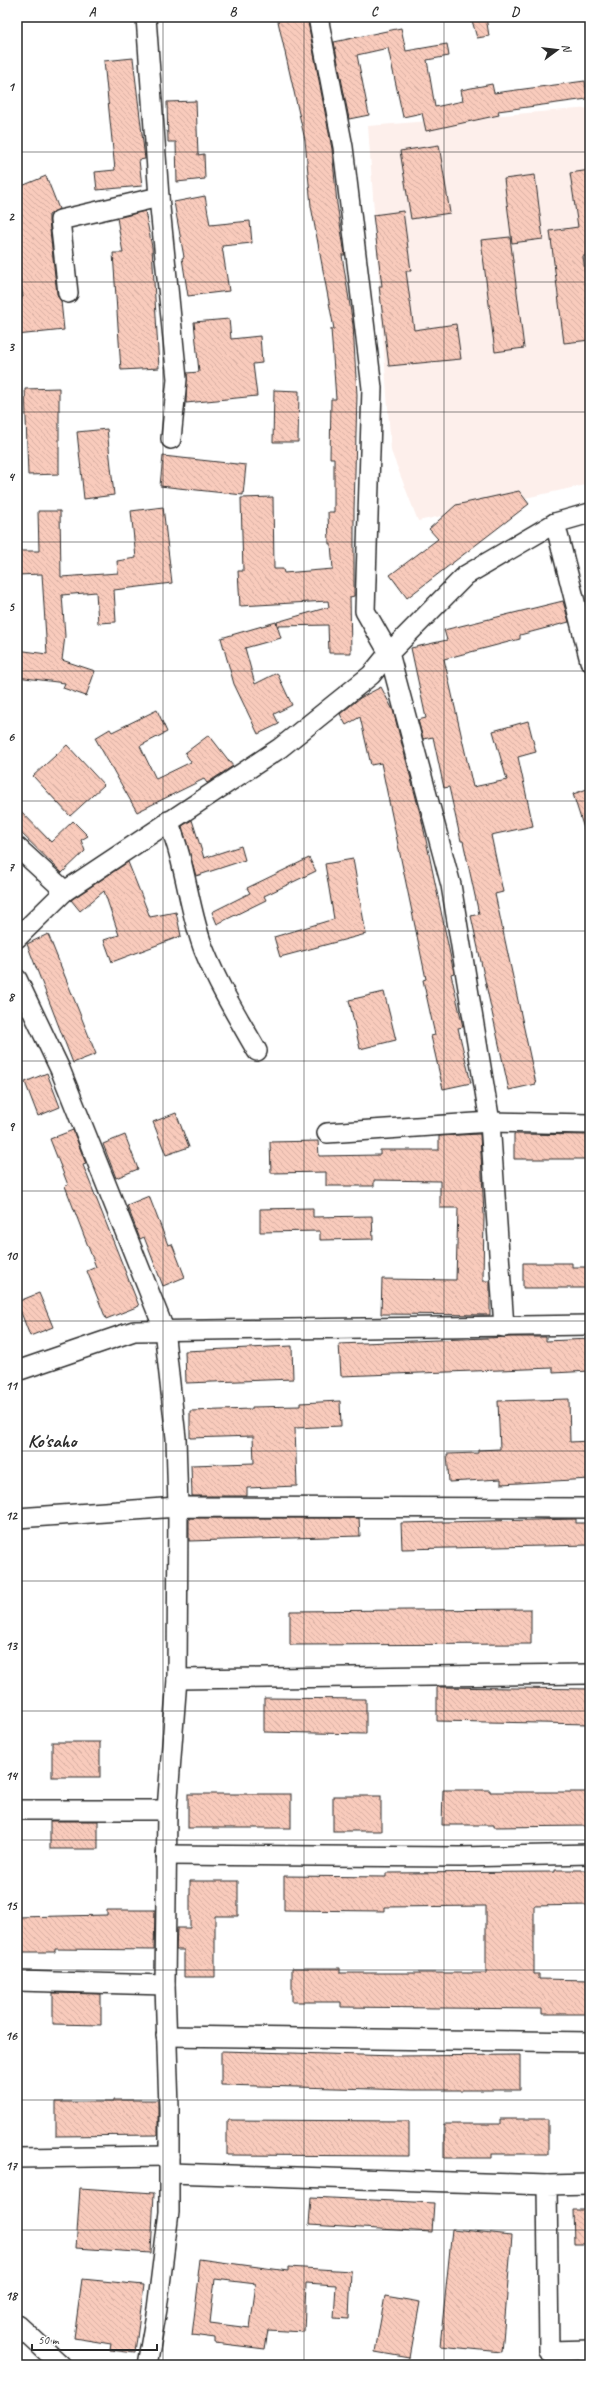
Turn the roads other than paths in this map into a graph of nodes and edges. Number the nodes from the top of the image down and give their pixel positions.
1 (146, 17) edge
2 (318, 17) edge
3 (159, 197) junction
4 (68, 293) dead end
5 (171, 439) dead end
6 (590, 513) edge
7 (555, 524) junction
8 (389, 653) junction
9 (590, 661) edge
10 (168, 820) junction
11 (17, 847) edge
12 (65, 891) junction
13 (17, 938) edge
14 (17, 979) edge
15 (257, 1051) dead end
16 (490, 1122) junction
17 (590, 1124) edge
18 (327, 1133) dead end
19 (590, 1325) edge
20 (504, 1327) junction
21 (164, 1329) junction
22 (17, 1371) edge
23 (178, 1507) junction
24 (590, 1508) edge
25 (17, 1518) edge
26 (590, 1674) edge
27 (177, 1679) junction
28 (17, 1810) edge
29 (167, 1810) junction
30 (590, 1854) edge
31 (166, 1855) junction
32 (17, 1981) edge
33 (165, 1985) junction
34 (166, 2036) junction
35 (590, 2042) edge
36 (17, 2158) edge
37 (169, 2165) junction
38 (590, 2184) edge
39 (547, 2185) junction
40 (17, 2324) edge
41 (590, 2350) edge
42 (61, 2365) edge
43 (147, 2365) edge

1 - 3 street
2 - 8 street
3 - 4 street
3 - 5 street
6 - 7 street
7 - 8 street
7 - 9 street
8 - 10 street
8 - 16 street
10 - 12 street
10 - 15 street
11 - 12 street
12 - 13 street
14 - 21 street
16 - 17 street
16 - 18 street
16 - 20 street
19 - 20 street
20 - 21 street
21 - 22 street
21 - 23 street
23 - 24 street
23 - 25 street
23 - 27 street
26 - 27 street
27 - 29 street
28 - 29 street
29 - 31 street
30 - 31 street
31 - 33 street
32 - 33 street
33 - 34 street
34 - 35 street
34 - 37 street
36 - 37 street
37 - 39 street
37 - 43 street
38 - 39 street
39 - 41 street
40 - 42 street

